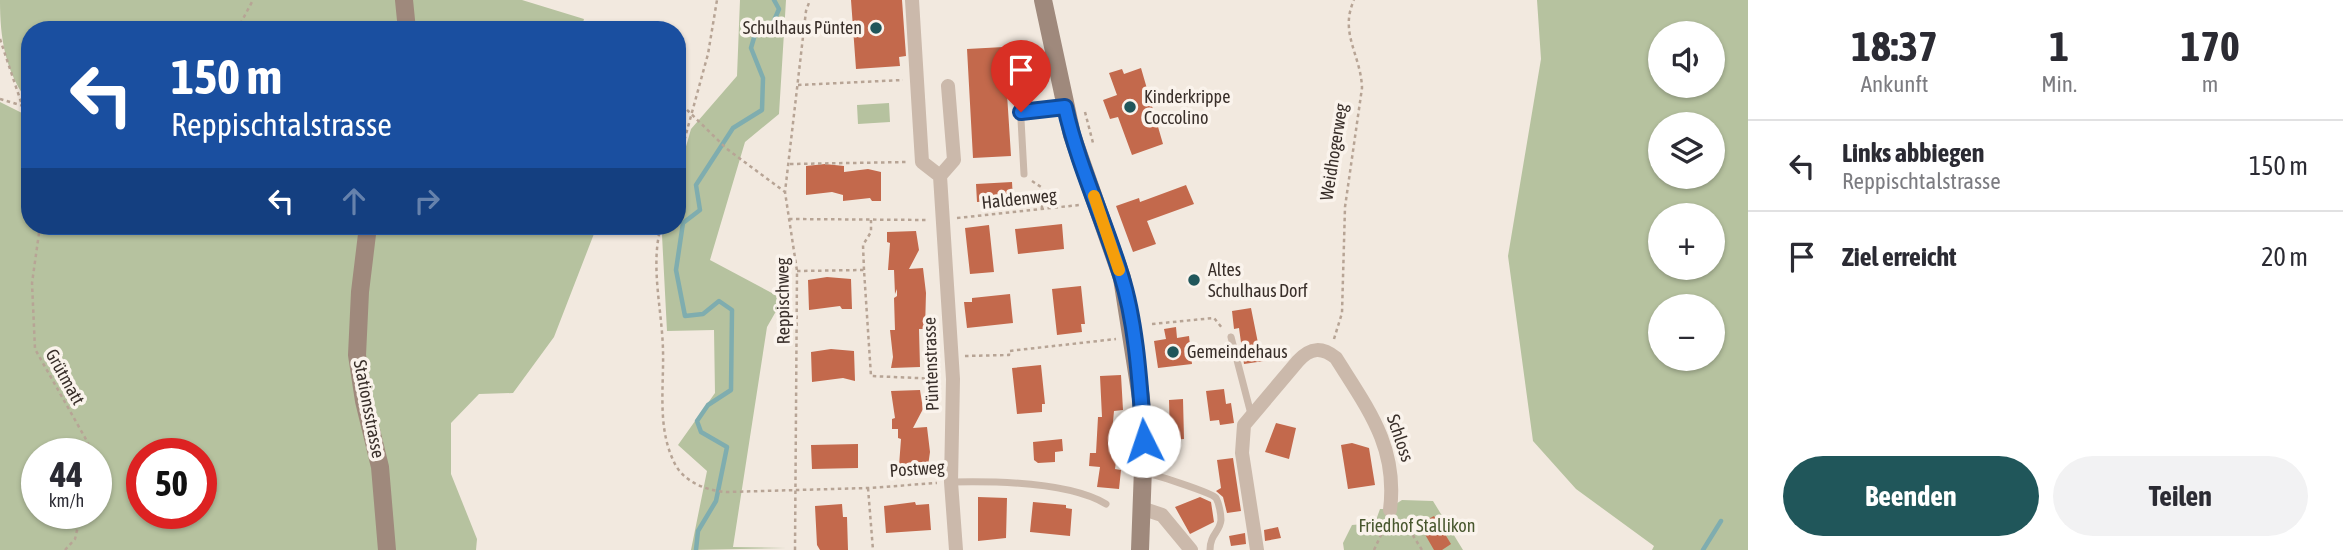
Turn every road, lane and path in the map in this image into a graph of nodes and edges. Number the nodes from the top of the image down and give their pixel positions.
1 (253, 0) edge
2 (404, 0) edge
3 (717, 0) edge
4 (810, 0) edge
5 (912, 0) edge
6 (1043, 0) edge
7 (1354, 0) edge
8 (242, 21) edge
9 (406, 21) edge
10 (0, 39) edge
11 (1017, 47) dead end
12 (916, 79) junction
13 (798, 85) junction
14 (948, 86) dead end
15 (0, 99) edge
16 (21, 102) edge
17 (21, 105) edge
18 (1065, 107) junction
19 (686, 109) edge
20 (1021, 112) junction
21 (693, 116) junction
22 (686, 138) edge
23 (922, 162) junction
24 (790, 164) junction
25 (1024, 174) joint
26 (940, 176) junction
27 (785, 192) junction
28 (1096, 203) junction
29 (1042, 209) junction
30 (789, 219) junction
31 (944, 219) junction
32 (870, 220) junction
33 (39, 235) edge
34 (367, 235) edge
35 (660, 235) edge
36 (864, 270) junction
37 (797, 271) junction
38 (1152, 324) dead end
39 (1221, 327) dead end
40 (1133, 337) junction
41 (1231, 337) dead end
42 (1327, 351) junction
43 (951, 356) junction
44 (953, 379) junction
45 (1251, 414) junction
46 (85, 438) edge
47 (1143, 473) junction
48 (951, 482) junction
49 (868, 488) junction
50 (793, 491) junction
51 (1106, 504) dead end
52 (1141, 508) junction
53 (1390, 510) dead end
54 (77, 529) edge
55 (65, 550) edge
56 (387, 550) edge
57 (795, 550) edge
58 (873, 550) edge
59 (956, 550) edge
60 (1140, 550) edge
61 (1191, 550) edge
62 (1210, 550) edge
63 (1257, 550) edge
64 (1374, 550) edge
65 (1422, 550) edge

1 - 8 path
2 - 9 main road
3 - 21 path
4 - 13 path, Reppischweg
5 - 12 street
6 - 18 main road
7 - 42 path, Weidhogerweg
10 - 16 path
11 - 20 lane
12 - 13 path
12 - 23 street
13 - 24 path, Reppischweg
14 - 26 street, Püntenstrasse
15 - 17 path
18 - 20 lane
18 - 28 main road
19 - 21 path
20 - 25 lane
21 - 22 path
21 - 27 path
23 - 24 path
23 - 26 street
24 - 27 path, Reppischweg
25 - 29 path
26 - 31 street, Püntenstrasse
27 - 30 path, Reppischweg
28 - 29 path, Haldenweg
28 - 40 main road
29 - 31 path, Haldenweg
30 - 32 path, Haldenweg
30 - 37 path, Reppischweg
31 - 32 path, Haldenweg
31 - 43 street, Püntenstrasse
32 - 36 path
33 - 46 path, Grütmatt
34 - 56 main road, Stationsstrasse
35 - 50 path, Postweg
36 - 37 path
36 - 44 path
37 - 50 path, Reppischweg
38 - 39 path
40 - 43 path
40 - 47 main road
41 - 45 lane
42 - 45 street
42 - 53 street, Schloss
43 - 44 street, Püntenstrasse
44 - 48 street, Püntenstrasse
45 - 63 street
47 - 52 main road
47 - 62 lane
48 - 49 path, Postweg
48 - 51 lane, Postweg
48 - 59 street, Püntenstrasse
49 - 50 path, Postweg
49 - 58 path
50 - 57 path, Reppischweg
52 - 60 main road
52 - 61 street
54 - 55 path
64 - 65 path

